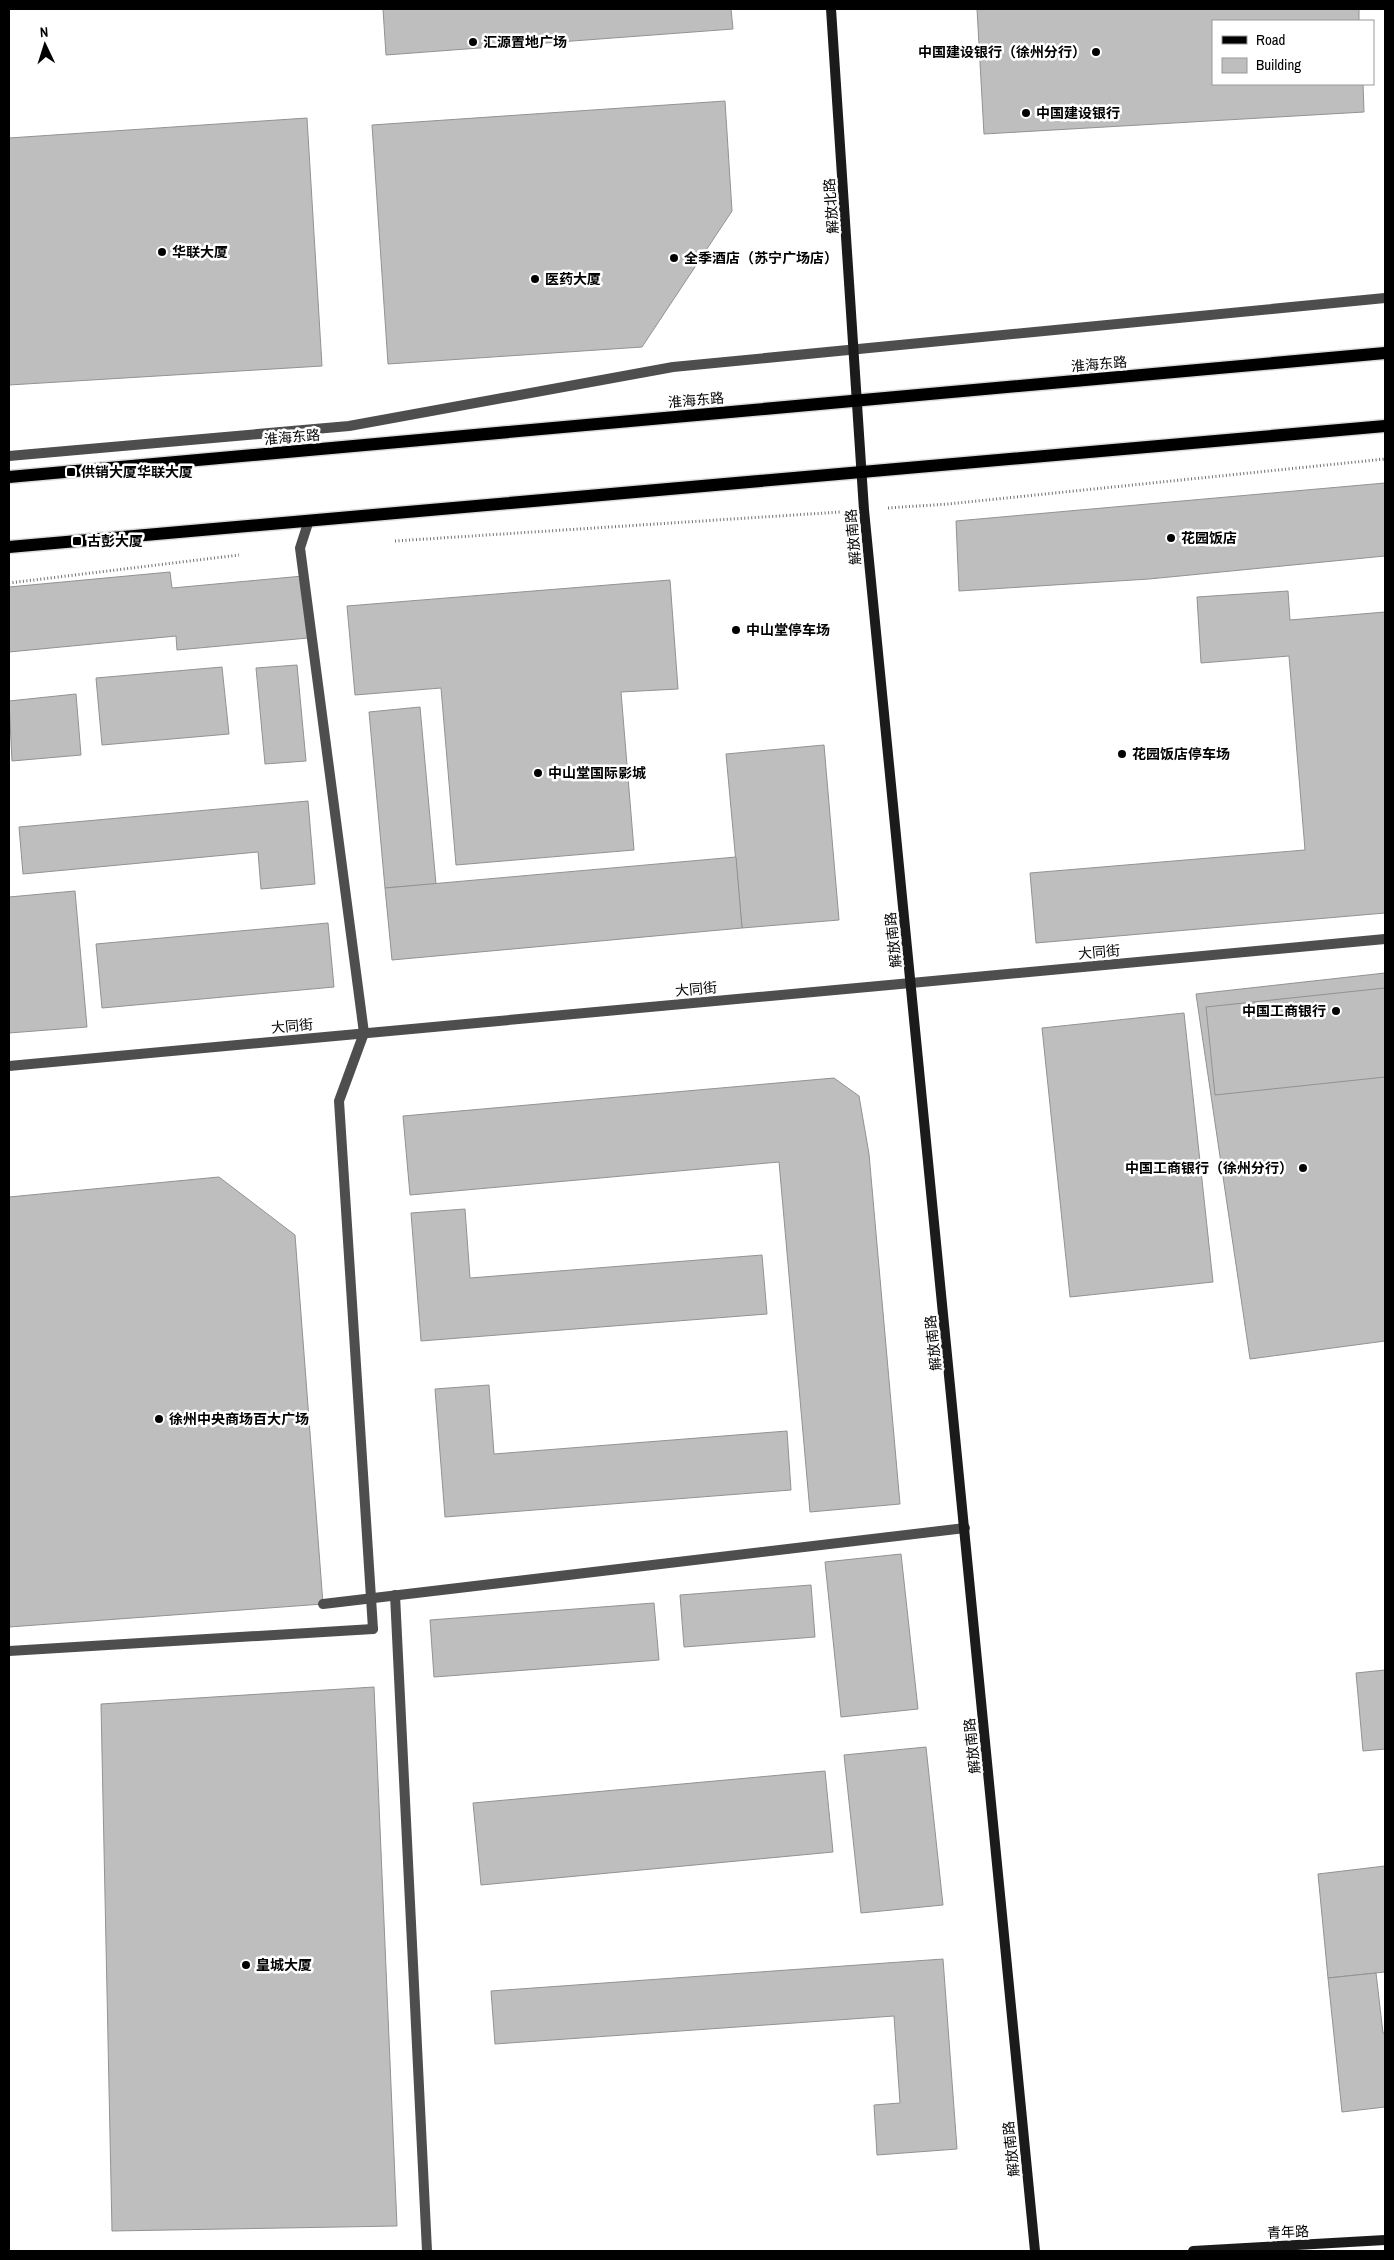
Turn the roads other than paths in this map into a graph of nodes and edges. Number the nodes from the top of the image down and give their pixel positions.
1 (831, 9) edge
2 (1385, 298) edge
3 (854, 350) junction
4 (1385, 353) edge
5 (858, 400) junction
6 (1385, 426) edge
7 (860, 432) joint
8 (9, 456) edge
9 (862, 472) junction
10 (9, 478) edge
11 (309, 520) junction
12 (9, 547) edge
13 (1385, 939) edge
14 (911, 983) junction
15 (364, 1033) junction
16 (9, 1066) edge
17 (965, 1528) junction
18 (395, 1595) junction
19 (371, 1598) junction
20 (323, 1604) dead end
21 (9, 1651) edge
22 (1385, 2240) edge
23 (427, 2251) edge
24 (1035, 2251) edge
25 (1193, 2251) edge

1 - 3 main road, 解放北路
2 - 3 street
3 - 5 main road, 解放北路
3 - 8 street
4 - 5 main road, 淮海东路
5 - 7 main road, 解放北路
5 - 10 main road, 淮海东路
6 - 9 main road
7 - 9 main road, 解放南路
9 - 11 main road
9 - 14 main road, 解放南路
11 - 12 main road
11 - 15 street
13 - 14 street, 大同街
14 - 15 street, 大同街
14 - 17 main road, 解放南路
15 - 16 street, 大同街
15 - 19 street
17 - 18 street
17 - 24 main road, 解放南路
18 - 19 street
18 - 23 street
19 - 20 street
19 - 21 street
22 - 25 main road, 青年路

